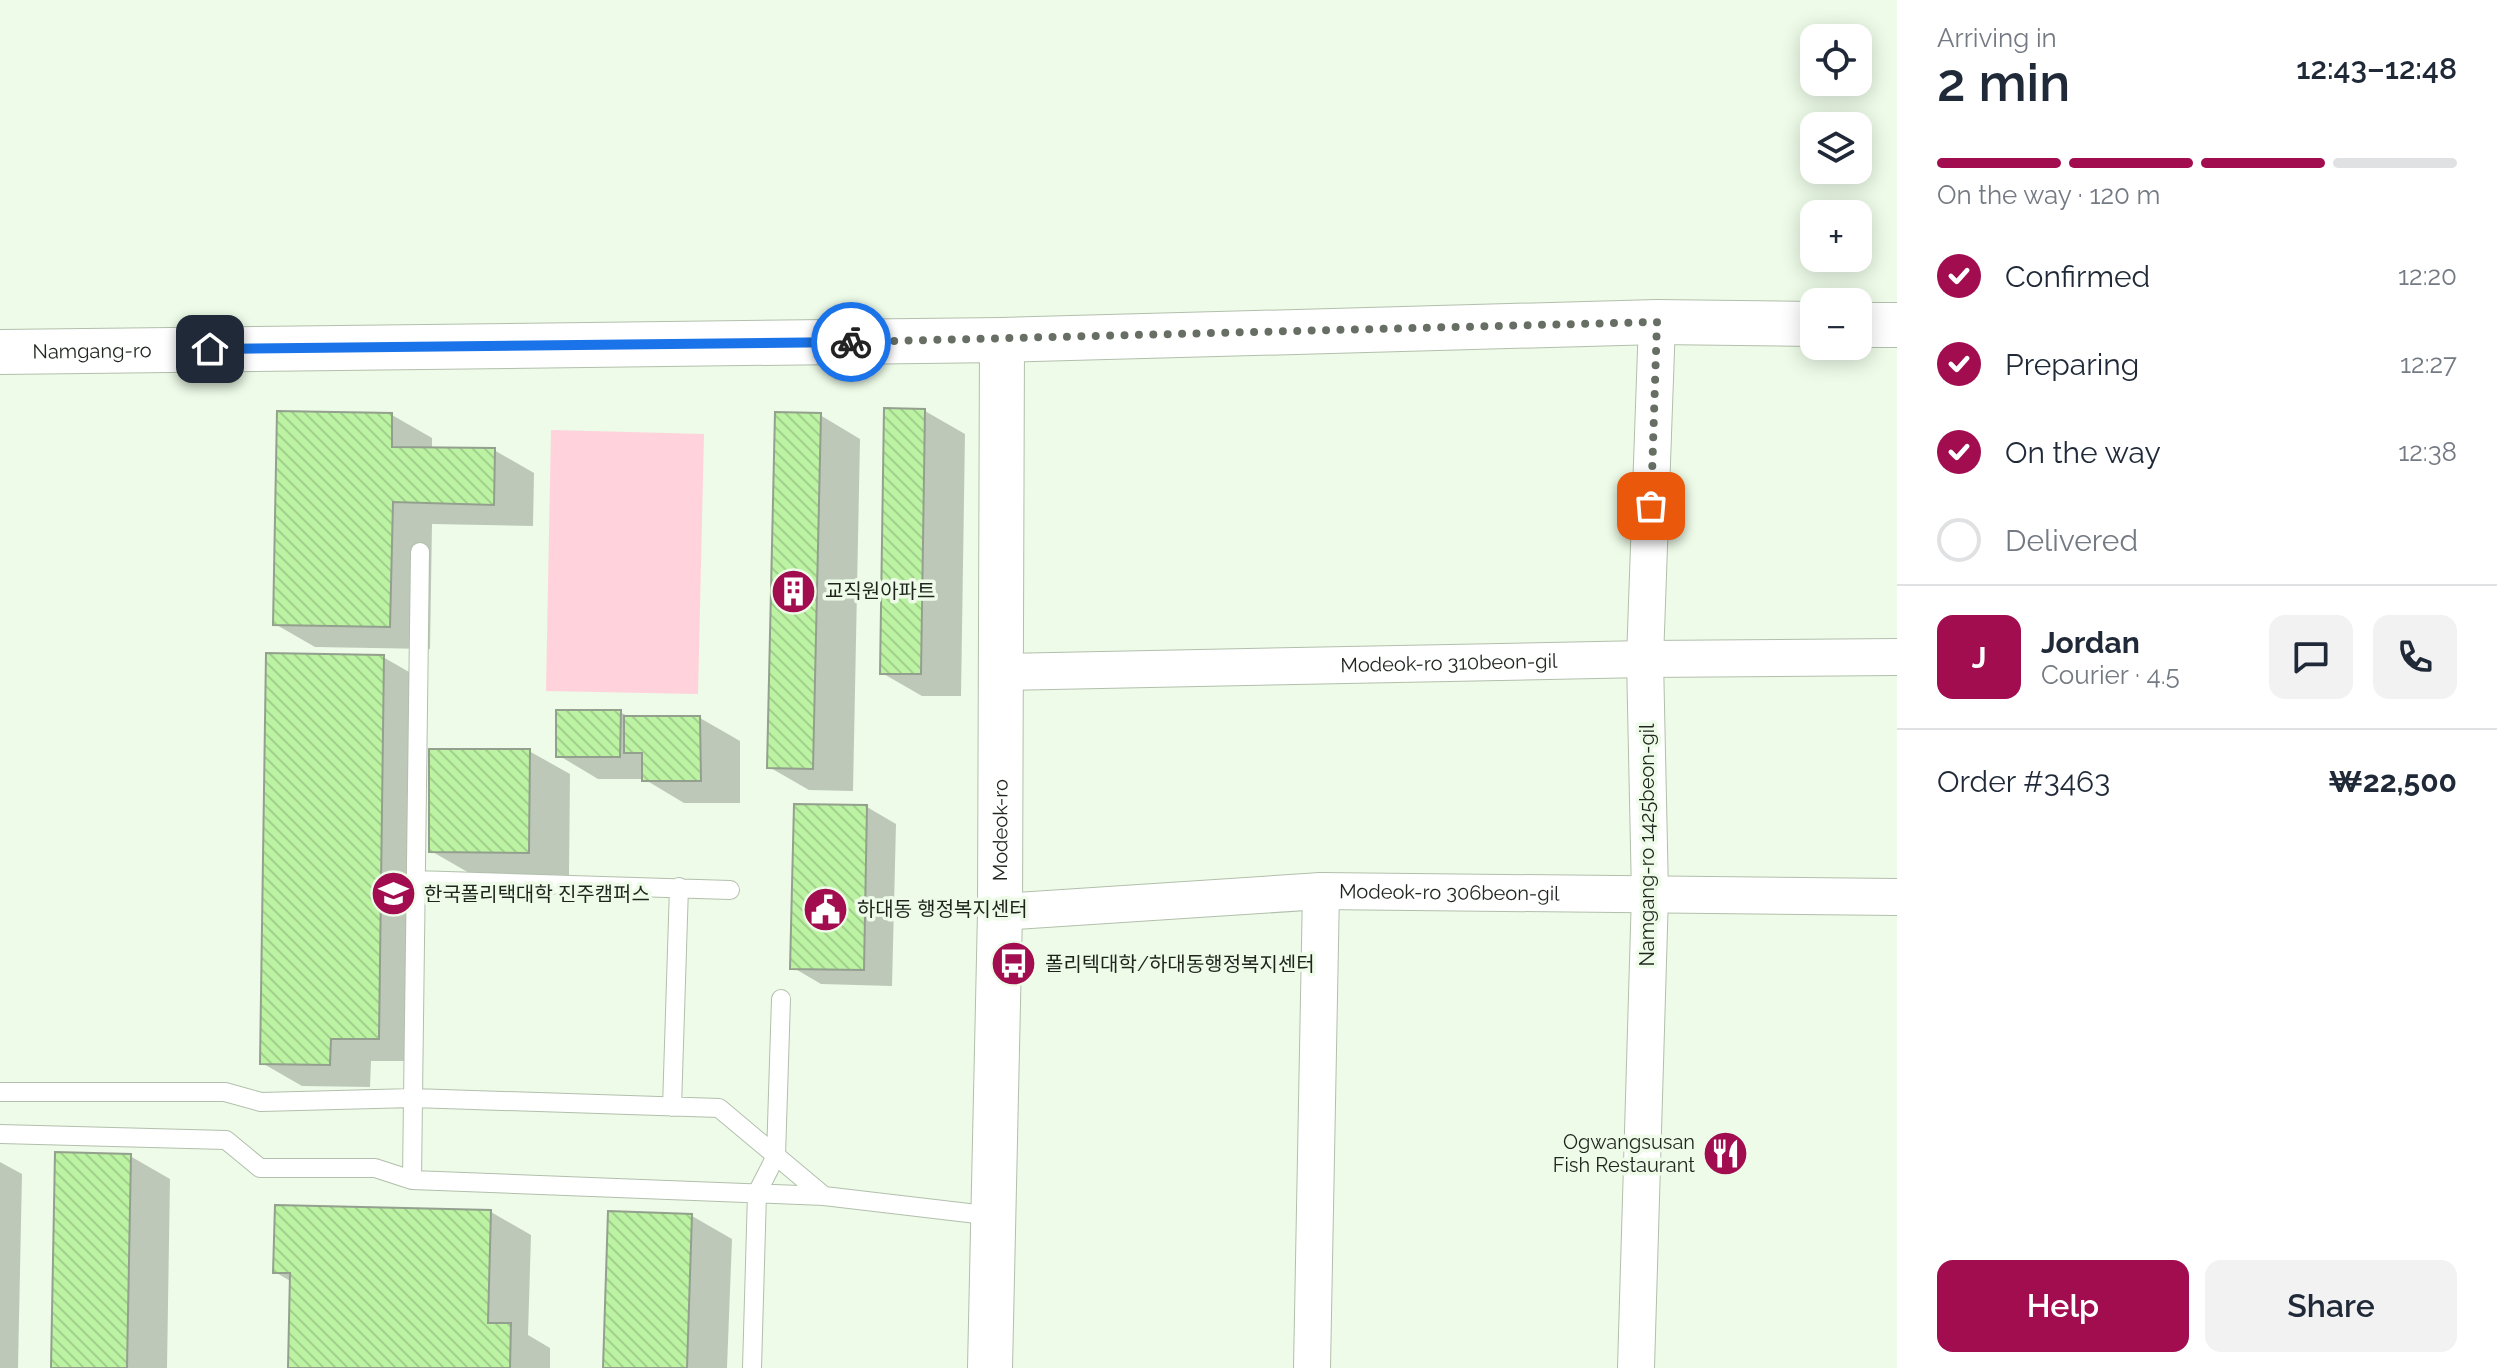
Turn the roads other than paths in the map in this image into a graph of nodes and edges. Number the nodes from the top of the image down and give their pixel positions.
1 (1657, 322) junction
2 (1800, 324) edge
3 (1872, 325) edge
4 (1897, 325) edge
5 (1002, 340) junction
6 (0, 352) edge
7 (420, 552) dead end
8 (1897, 657) edge
9 (1645, 659) junction
10 (1001, 672) junction
11 (415, 880) junction
12 (679, 887) junction
13 (730, 890) dead end
14 (1321, 891) junction
15 (1650, 894) junction
16 (1897, 897) edge
17 (1000, 912) junction
18 (781, 999) dead end
19 (0, 1092) edge
20 (413, 1098) junction
21 (672, 1107) junction
22 (0, 1134) edge
23 (776, 1156) junction
24 (412, 1180) junction
25 (757, 1193) junction
26 (824, 1196) junction
27 (994, 1216) junction
28 (752, 1368) edge
29 (990, 1368) edge
30 (1312, 1368) edge
31 (1636, 1368) edge

1 - 2 street, Namgang-ro
1 - 5 street, Namgang-ro
1 - 9 street, Namgang-ro 1425beon-gil
3 - 4 street
5 - 6 street, Namgang-ro
5 - 10 street, Modeok-ro
7 - 11 lane
8 - 9 street, Modeok-ro 310beon-gil
9 - 10 street, Modeok-ro 310beon-gil
9 - 15 street, Namgang-ro 1425beon-gil
10 - 17 street, Modeok-ro
11 - 12 lane
11 - 20 lane
12 - 13 lane
12 - 21 lane
14 - 15 street, Modeok-ro 306beon-gil
14 - 17 street, Modeok-ro 306beon-gil
14 - 30 street
15 - 16 street, Modeok-ro 306beon-gil
15 - 31 street, Namgang-ro 1425beon-gil
17 - 27 street, Modeok-ro
18 - 23 lane
19 - 20 lane
20 - 21 lane
20 - 24 lane
21 - 23 lane
22 - 24 lane
23 - 25 lane
23 - 26 lane
24 - 25 lane
25 - 26 lane
25 - 28 lane
26 - 27 lane
27 - 29 street, Modeok-ro

